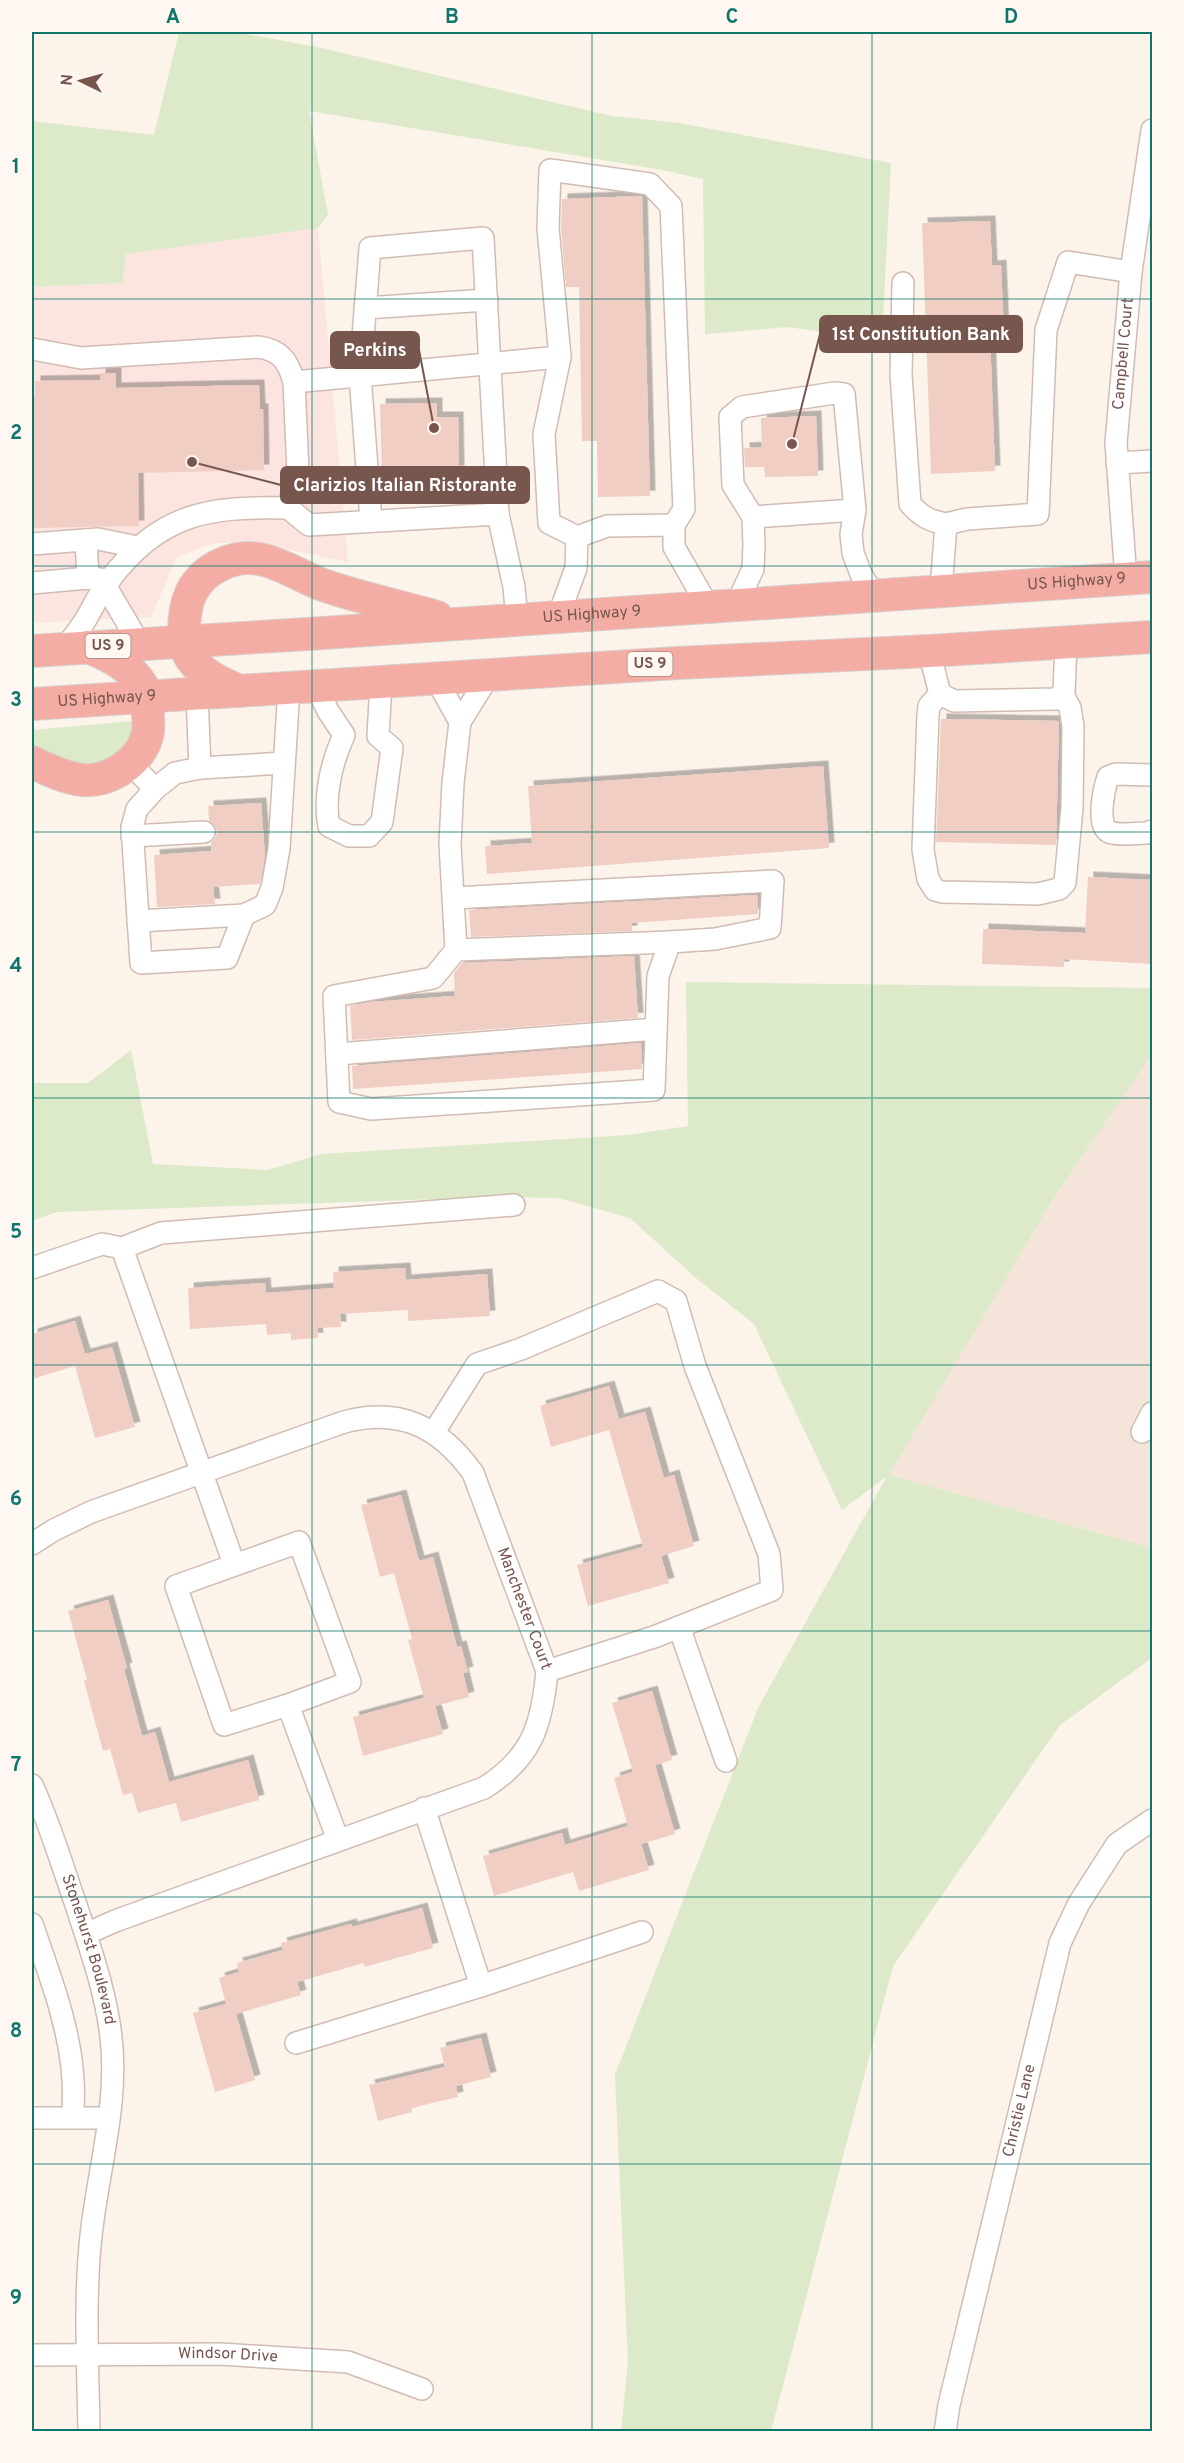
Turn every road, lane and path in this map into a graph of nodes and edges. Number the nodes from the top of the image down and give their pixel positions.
1 (1152, 130) edge
2 (1131, 272) junction
3 (903, 283) dead end
4 (487, 300) junction
5 (365, 308) junction
6 (32, 349) edge
7 (560, 357) junction
8 (491, 363) junction
9 (360, 375) junction
10 (294, 382) junction
11 (1152, 461) edge
12 (1117, 463) junction
13 (288, 508) junction
14 (855, 510) junction
15 (498, 514) junction
16 (753, 517) junction
17 (371, 521) junction
18 (946, 524) junction
19 (674, 525) junction
20 (577, 537) junction
21 (86, 540) junction
22 (32, 544) edge
23 (137, 547) junction
24 (1139, 578) edge
25 (101, 581) junction
26 (32, 583) edge
27 (941, 590) junction
28 (873, 594) junction
29 (723, 606) junction
30 (558, 617) junction
31 (517, 619) junction
32 (460, 624) junction
33 (1152, 637) edge
34 (184, 642) junction
35 (1066, 642) junction
36 (139, 644) junction
37 (76, 648) junction
38 (32, 651) edge
39 (929, 651) junction
40 (489, 675) junction
41 (436, 679) junction
42 (381, 682) junction
43 (303, 687) junction
44 (241, 692) junction
45 (940, 693) junction
46 (1062, 693) junction
47 (197, 694) junction
48 (147, 697) junction
49 (32, 704) edge
50 (460, 722) junction
51 (344, 735) junction
52 (378, 736) junction
53 (32, 762) edge
54 (130, 763) junction
55 (284, 763) junction
56 (200, 768) junction
57 (1152, 775) edge
58 (155, 789) junction
59 (1152, 831) edge
60 (204, 832) dead end
61 (132, 836) junction
62 (454, 898) junction
63 (250, 913) junction
64 (138, 921) junction
65 (670, 942) junction
66 (456, 950) junction
67 (656, 1029) junction
68 (337, 1054) junction
69 (514, 1205) dead end
70 (122, 1248) junction
71 (32, 1268) edge
72 (1152, 1413) edge
73 (434, 1432) junction
74 (1142, 1432) dead end
75 (201, 1473) junction
76 (32, 1544) edge
77 (234, 1564) junction
78 (679, 1627) junction
79 (547, 1671) junction
80 (288, 1705) junction
81 (726, 1761) dead end
82 (32, 1785) edge
83 (424, 1808) junction
84 (1152, 1820) edge
85 (338, 1840) junction
86 (32, 1924) edge
87 (642, 1932) dead end
88 (86, 1934) junction
89 (481, 1986) junction
90 (296, 2043) dead end
91 (73, 2117) junction
92 (32, 2118) edge
93 (108, 2118) junction
94 (88, 2354) junction
95 (32, 2355) edge
96 (422, 2389) dead end
97 (89, 2432) edge
98 (945, 2432) edge

1 - 2 street, Campbell Court
2 - 12 street, Campbell Court
2 - 18 street
3 - 18 street
4 - 5 street
4 - 5 street
4 - 8 street
5 - 9 street
6 - 10 street
7 - 8 street
7 - 19 street
7 - 20 street
8 - 9 street
8 - 15 street
9 - 10 street
9 - 17 street
10 - 13 street
11 - 12 street
12 - 24 street, Campbell Court
13 - 17 street
13 - 23 street
14 - 16 street
14 - 16 street
14 - 28 street
15 - 17 street
15 - 31 street
16 - 29 street
18 - 27 street
19 - 20 street
19 - 29 street
20 - 30 street
21 - 22 street
21 - 23 street
21 - 25 street
23 - 25 street
24 - 27 highway, US Highway 9 / US 9
25 - 26 street
25 - 36 street
25 - 37 street
27 - 28 highway, US Highway 9 / US 9
28 - 29 highway, US Highway 9 / US 9
29 - 30 highway, US Highway 9 / US 9
30 - 31 highway, US Highway 9 / US 9
31 - 32 highway, US Highway 9 / US 9
32 - 34 highway, US Highway 9 / US 9
32 - 34 highway
33 - 35 highway, US Highway 9 / US 9
34 - 36 highway, US Highway 9 / US 9
34 - 44 highway
35 - 39 highway, US Highway 9 / US 9
35 - 46 street
36 - 37 highway, US Highway 9 / US 9
37 - 38 highway, US Highway 9 / US 9
37 - 48 highway
39 - 40 highway, US Highway 9 / US 9
39 - 45 street
40 - 41 highway, US Highway 9 / US 9
40 - 50 street
41 - 42 highway, US Highway 9 / US 9
41 - 50 street
42 - 43 highway, US Highway 9 / US 9
42 - 52 street
43 - 44 highway, US Highway 9 / US 9
43 - 51 street
43 - 55 street
44 - 47 highway, US Highway 9 / US 9
45 - 46 street
45 - 46 street
47 - 48 highway, US Highway 9 / US 9
47 - 56 street
48 - 49 highway, US Highway 9 / US 9
48 - 54 highway
50 - 62 street
51 - 52 street
51 - 52 street
53 - 54 highway
54 - 58 street
55 - 56 street
55 - 63 street
56 - 58 street
57 - 59 street
58 - 61 street
60 - 61 street
61 - 64 street
62 - 65 street
62 - 66 street
63 - 64 street
63 - 64 street
65 - 66 street
65 - 67 street
66 - 68 street
67 - 68 street
67 - 68 street
69 - 70 street
70 - 71 street
70 - 75 street
72 - 74 street
73 - 75 street, Manchester Court
73 - 78 street
73 - 79 street, Manchester Court
75 - 76 street, Manchester Court
75 - 77 street
77 - 80 street
77 - 80 street
78 - 79 street
78 - 81 street
79 - 83 street, Manchester Court
80 - 85 street
82 - 88 street, Stonehurst Boulevard
83 - 85 street, Manchester Court
83 - 89 street
84 - 98 street, Christie Lane
85 - 88 street, Manchester Court
86 - 91 street
87 - 89 street
88 - 93 street, Stonehurst Boulevard
89 - 90 street
91 - 92 street
91 - 93 street
93 - 94 street, Stonehurst Boulevard
94 - 95 street, Windsor Drive
94 - 96 street, Windsor Drive
94 - 97 street, Stonehurst Boulevard

